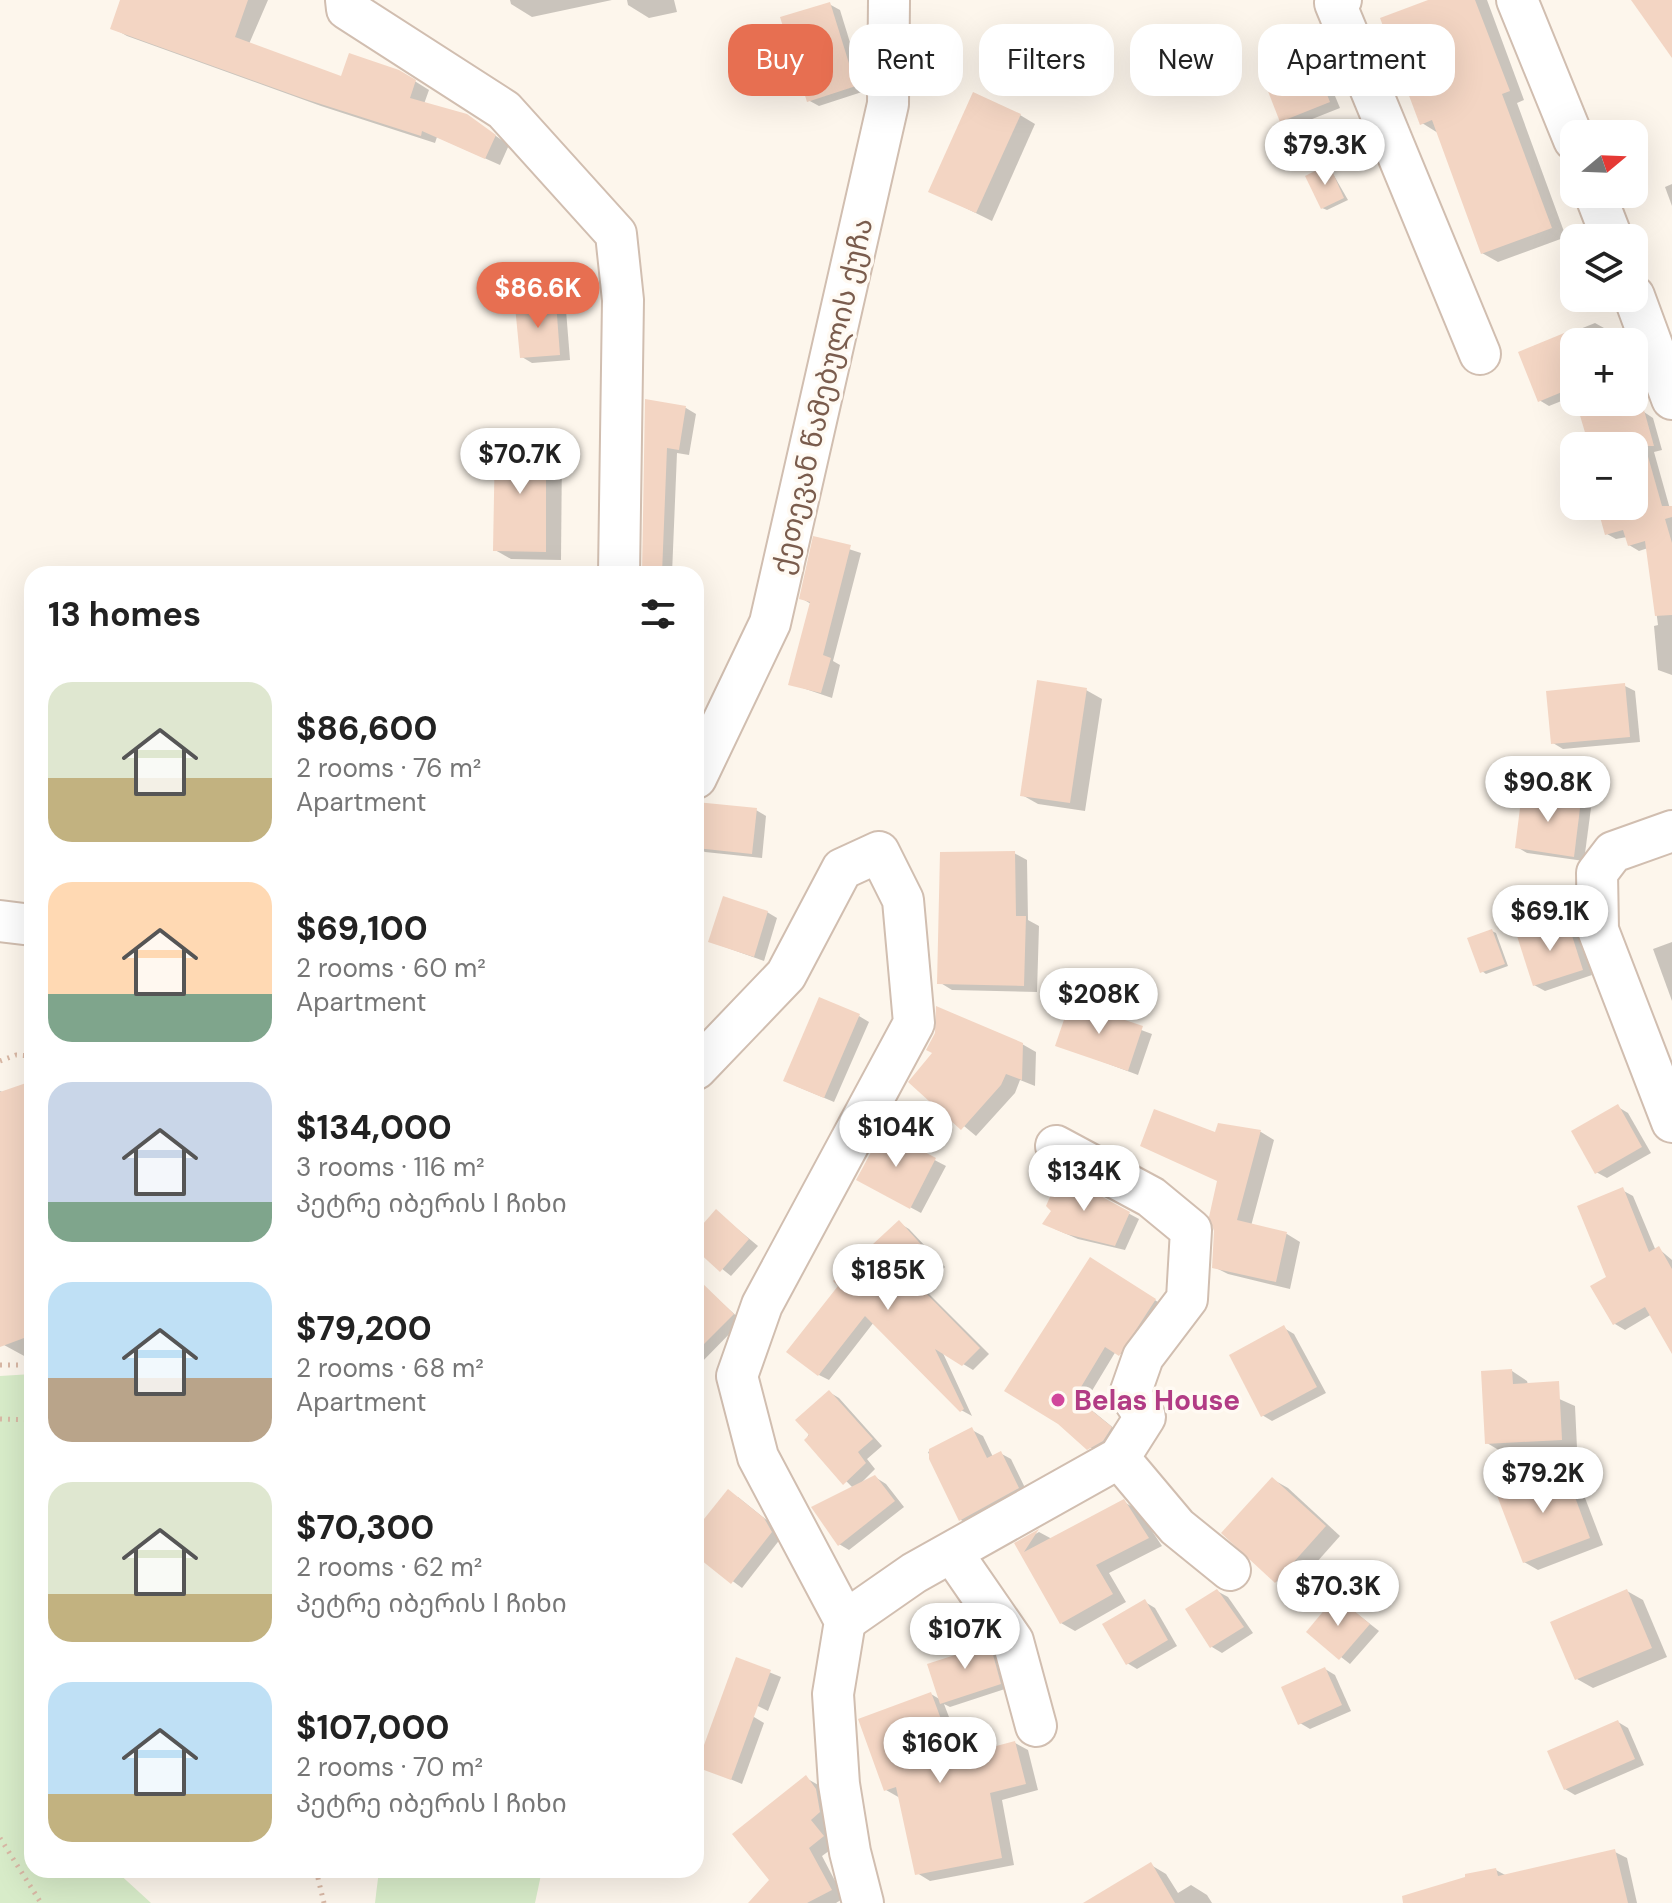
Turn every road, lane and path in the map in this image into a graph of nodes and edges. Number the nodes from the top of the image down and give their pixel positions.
1 (346, 0) edge
2 (889, 0) edge
3 (1341, 0) edge
4 (1517, 0) edge
5 (1566, 120) edge
6 (1640, 312) edge
7 (1480, 354) dead end
8 (1672, 399) edge
9 (619, 566) edge
10 (704, 761) edge
11 (1672, 831) edge
12 (0, 921) edge
13 (24, 924) edge
14 (24, 1057) edge
15 (0, 1061) edge
16 (704, 1061) edge
17 (1672, 1122) edge
18 (1056, 1146) dead end
19 (0, 1365) edge
20 (24, 1365) edge
21 (0, 1419) edge
22 (24, 1420) edge
23 (1119, 1458) junction
24 (953, 1554) junction
25 (1230, 1570) dead end
26 (845, 1621) junction
27 (1036, 1726) dead end
28 (0, 1838) edge
29 (24, 1876) edge
30 (25, 1878) edge
31 (318, 1878) edge
32 (41, 1903) edge
33 (324, 1903) edge
34 (863, 1903) edge

1 - 9 street
2 - 10 street, ქეთევან წამებულის ქუჩა
3 - 7 street
4 - 5 street
6 - 8 street
11 - 17 street
12 - 13 street
14 - 15 path
16 - 26 street
18 - 23 street
19 - 20 path
21 - 22 path
23 - 24 street
23 - 25 street
24 - 26 street
24 - 27 street
26 - 34 street
28 - 29 path
30 - 32 path
31 - 33 path

